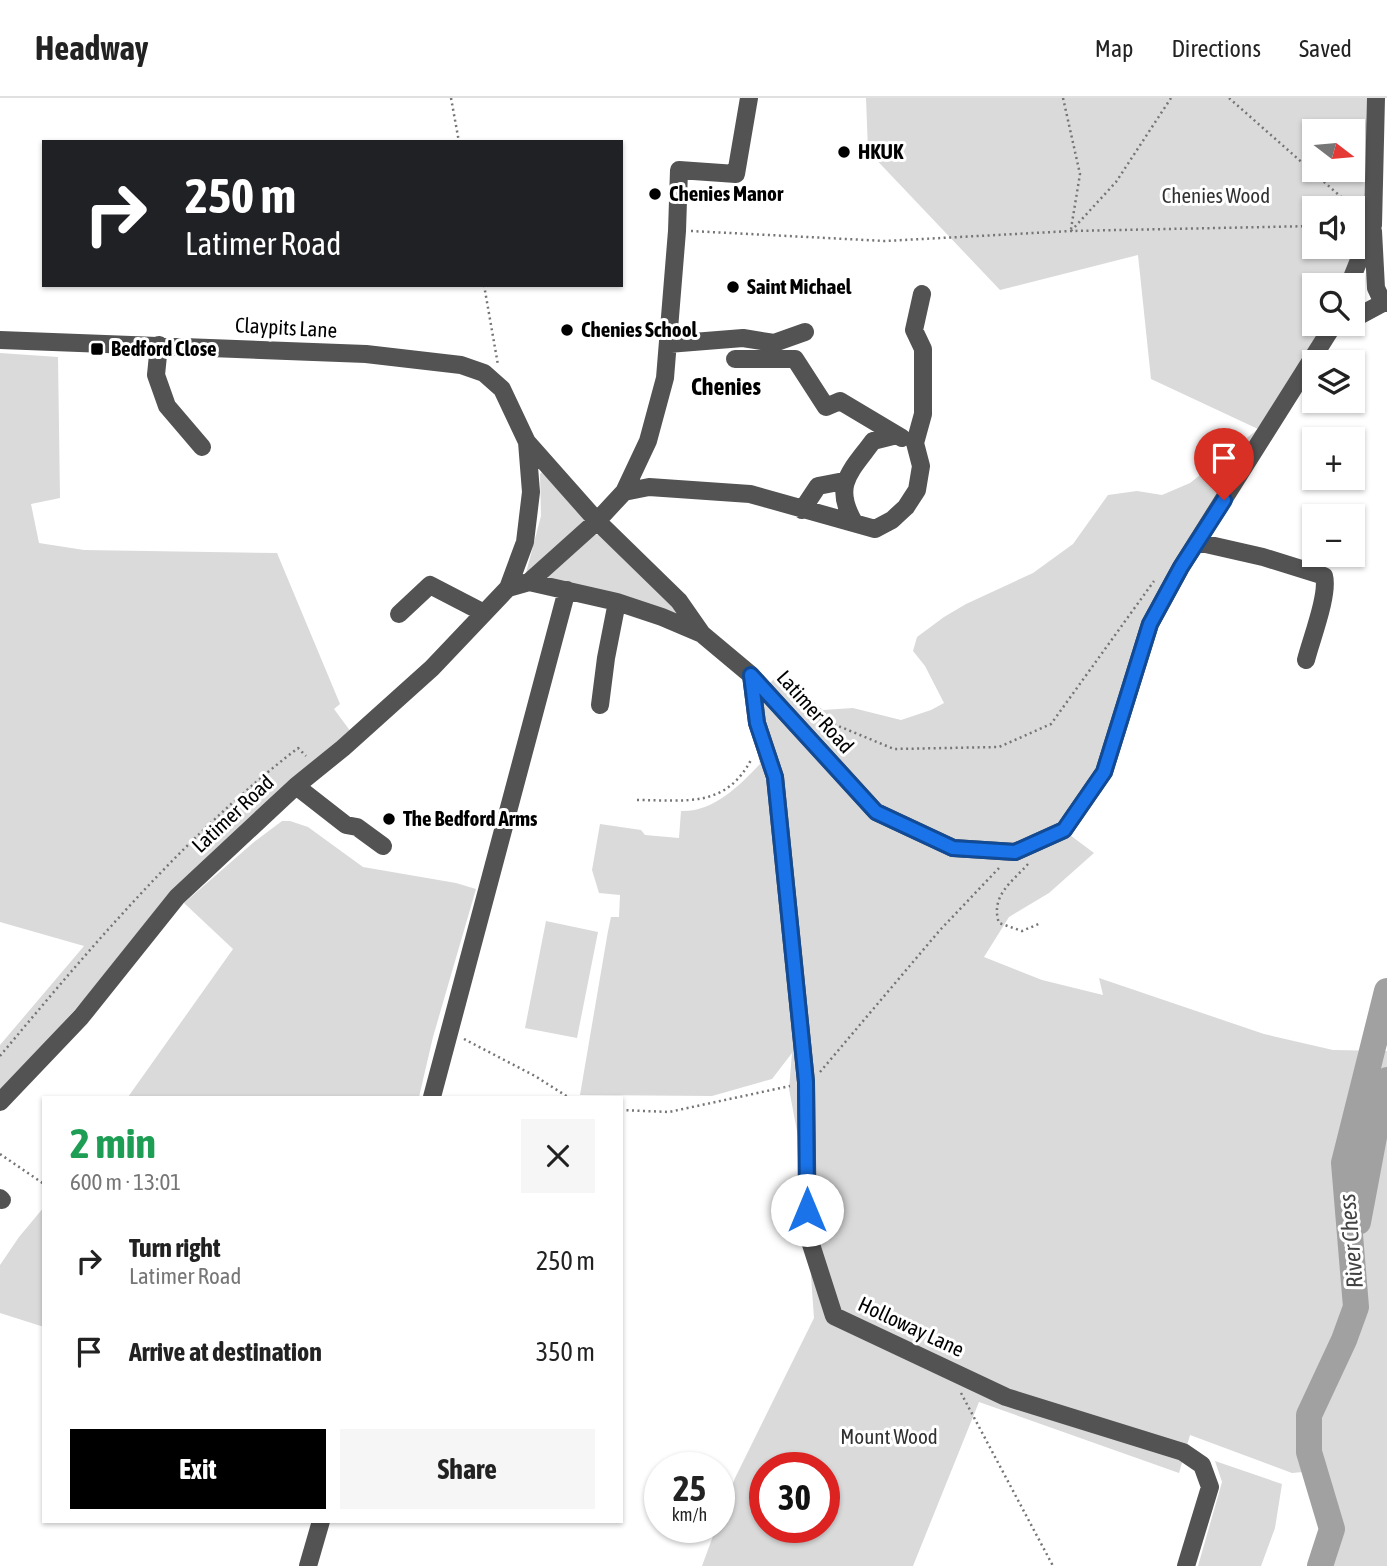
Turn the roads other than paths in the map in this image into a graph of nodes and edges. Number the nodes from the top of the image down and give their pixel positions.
1 (749, 98) edge
2 (1376, 98) edge
3 (1373, 225) junction
4 (1354, 273) edge
5 (922, 294) dead end
6 (1385, 303) edge
7 (1365, 313) edge
8 (805, 332) dead end
9 (1331, 336) edge
10 (0, 340) edge
11 (668, 344) junction
12 (159, 345) junction
13 (735, 359) dead end
14 (897, 435) junction
15 (527, 442) junction
16 (915, 443) junction
17 (202, 447) dead end
18 (844, 481) junction
19 (624, 492) junction
20 (802, 510) junction
21 (597, 520) junction
22 (854, 522) junction
23 (1197, 542) junction
24 (529, 582) junction
25 (508, 588) junction
26 (567, 590) junction
27 (617, 602) junction
28 (484, 613) junction
29 (399, 614) dead end
30 (702, 634) junction
31 (1306, 660) dead end
32 (751, 675) junction
33 (600, 705) dead end
34 (296, 786) junction
35 (383, 846) dead end
36 (432, 1096) edge
37 (0, 1102) edge
38 (320, 1523) edge
39 (309, 1566) edge
40 (1186, 1566) edge

1 - 11 street
2 - 3 street
3 - 4 street
3 - 6 street
5 - 16 street
6 - 7 street
8 - 11 street
9 - 23 street, Latimer Road
10 - 12 street, Claypits Lane
11 - 19 street
12 - 15 street, Claypits Lane
12 - 17 street
13 - 14 street
14 - 16 street
14 - 18 street
15 - 21 street, Claypits Lane
15 - 25 street, Claypits Lane
16 - 22 street
18 - 20 street
18 - 22 street
19 - 20 street
19 - 21 street
20 - 22 street
21 - 24 street
21 - 30 street, Claypits Lane
23 - 31 street
23 - 32 street, Latimer Road
24 - 25 street, Latimer Road
24 - 26 street, Latimer Road
25 - 28 street, Latimer Road
26 - 27 street, Latimer Road
26 - 36 street
27 - 30 street, Latimer Road
27 - 33 street
28 - 29 street
28 - 34 street, Latimer Road
30 - 32 street, Latimer Road
32 - 40 street, Holloway Lane
34 - 35 street
34 - 37 street, Latimer Road
38 - 39 street

